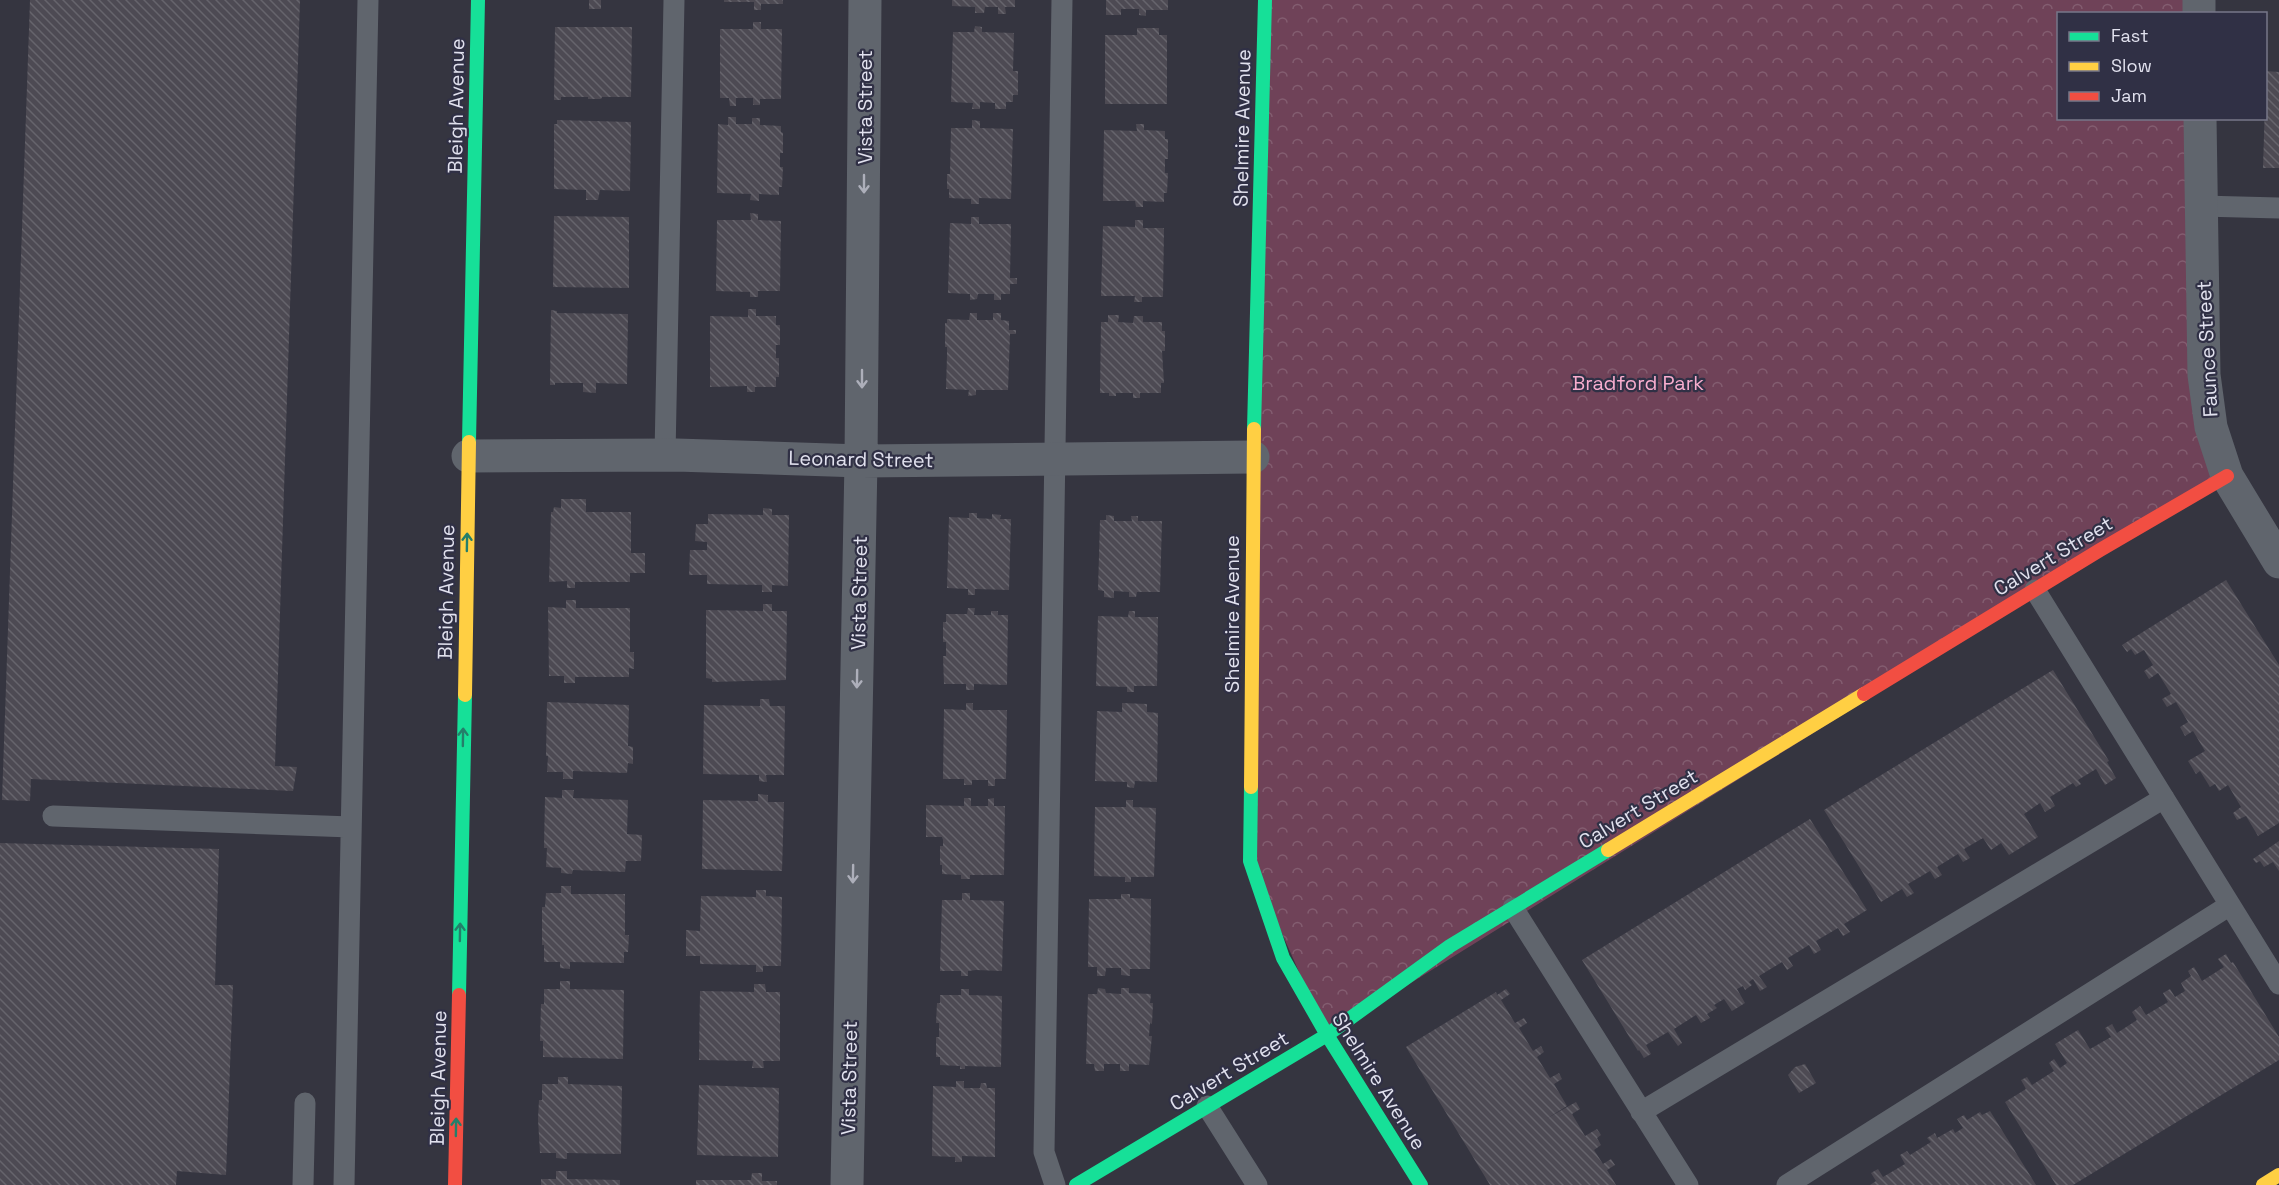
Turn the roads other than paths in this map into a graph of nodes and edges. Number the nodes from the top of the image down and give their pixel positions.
1 (368, 0) edge
2 (478, 0) edge
3 (674, 0) edge
4 (866, 0) edge
5 (1062, 0) edge
6 (1265, 0) edge
7 (2200, 120) edge
8 (2201, 206) junction
9 (2279, 208) edge
10 (665, 455) junction
11 (468, 456) junction
12 (1253, 457) junction
13 (1056, 459) junction
14 (861, 461) junction
15 (2227, 476) junction
16 (2279, 562) edge
17 (2035, 590) junction
18 (2164, 798) junction
19 (53, 816) dead end
20 (351, 827) junction
21 (2230, 905) junction
22 (1512, 908) junction
23 (2279, 984) edge
24 (1327, 1035) junction
25 (304, 1103) dead end
26 (1208, 1106) junction
27 (1641, 1112) junction
28 (2279, 1175) edge
29 (303, 1185) edge
30 (344, 1185) edge
31 (455, 1185) edge
32 (847, 1185) edge
33 (1055, 1185) edge
34 (1076, 1185) edge
35 (1257, 1185) edge
36 (1420, 1185) edge
37 (1688, 1185) edge
38 (1787, 1185) edge
39 (2264, 1185) edge

1 - 20 lane
2 - 11 main road, Bleigh Avenue
3 - 10 lane
4 -> 14 street, Vista Street
5 - 13 lane
6 - 12 main road, Shelmire Avenue
7 - 8 street, Faunce Street
8 - 9 lane
8 - 15 street, Faunce Street
10 - 11 street, Leonard Street
10 - 14 street, Leonard Street
31 -> 11 main road, Bleigh Avenue
12 - 13 street, Leonard Street
12 - 24 main road, Shelmire Avenue
13 - 14 street, Leonard Street
13 - 33 lane
14 -> 32 street, Vista Street
15 - 16 street, Faunce Street
15 - 17 main road, Calvert Street
17 - 18 lane
17 - 22 main road, Calvert Street
18 - 21 lane
18 - 27 lane
19 - 20 lane
20 - 30 lane
21 - 23 lane
21 - 38 lane
22 - 24 main road, Calvert Street
22 - 27 lane
24 - 26 main road, Calvert Street
24 - 36 main road, Shelmire Avenue
25 - 29 lane
26 - 34 main road, Calvert Street
26 - 35 lane
27 - 37 lane
28 - 39 main road

